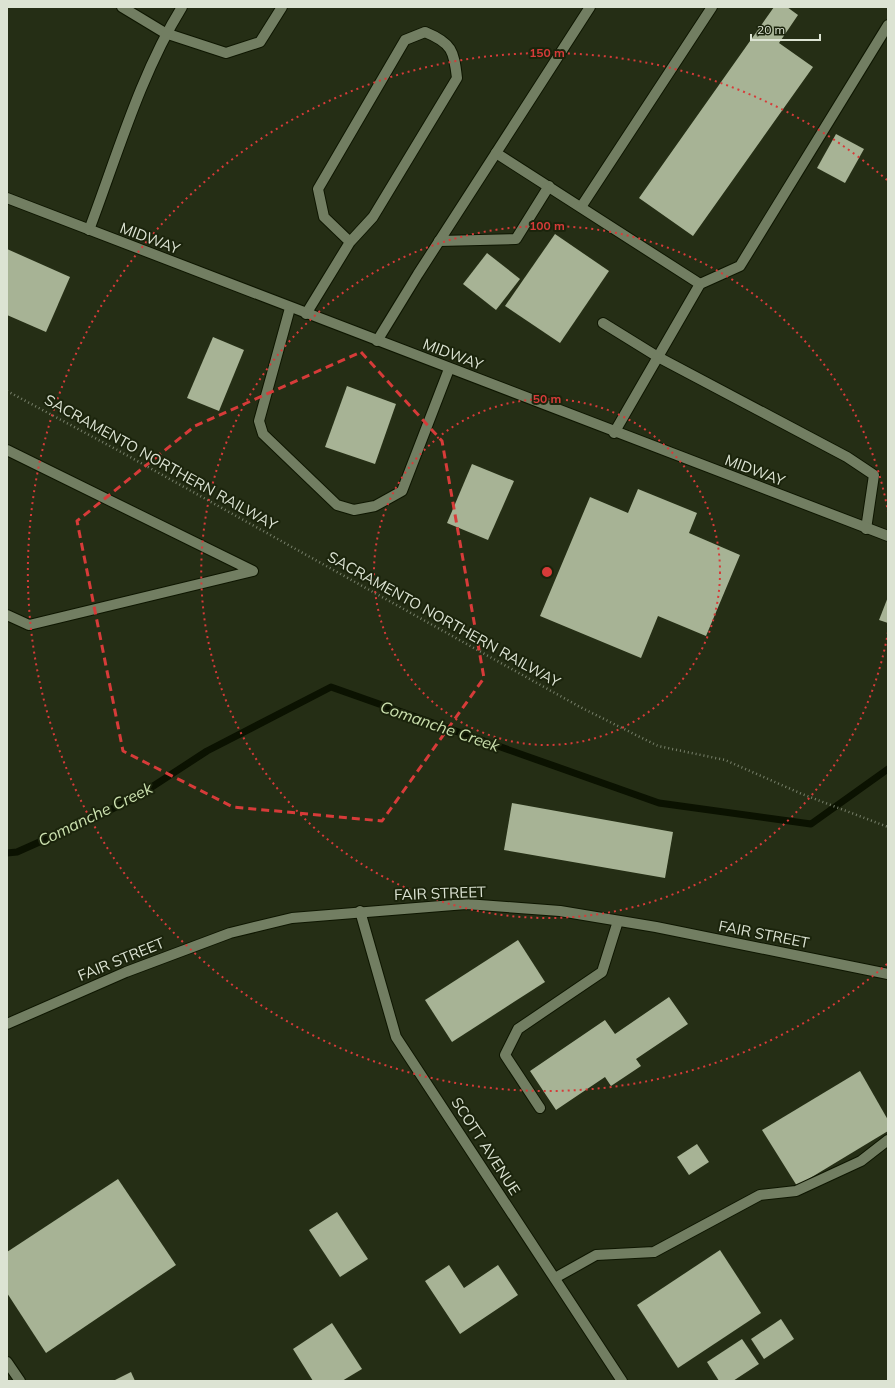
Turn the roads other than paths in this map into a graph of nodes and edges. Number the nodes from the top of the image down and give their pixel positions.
1 (122, 7) edge
2 (182, 7) edge
3 (282, 7) edge
4 (590, 7) edge
5 (712, 7) edge
6 (888, 25) edge
7 (165, 33) junction
8 (496, 153) junction
9 (549, 186) junction
10 (7, 198) edge
11 (581, 207) junction
12 (89, 230) junction
13 (439, 241) junction
14 (350, 242) junction
15 (700, 284) junction
16 (290, 308) junction
17 (306, 314) junction
18 (602, 323) dead end
19 (377, 341) junction
20 (658, 358) junction
21 (449, 369) junction
22 (614, 433) junction
23 (7, 450) edge
24 (866, 529) junction
25 (888, 536) edge
26 (7, 615) edge
27 (360, 912) junction
28 (618, 921) junction
29 (888, 974) edge
30 (7, 1024) edge
31 (540, 1108) dead end
32 (888, 1140) edge
33 (554, 1278) junction
34 (7, 1362) edge
35 (20, 1381) edge
36 (622, 1381) edge

1 - 7 street
2 - 7 street
3 - 7 street
4 - 8 street
5 - 11 street
6 - 15 street
7 - 12 street
8 - 9 street
8 - 13 street
9 - 11 street
9 - 13 street
10 - 12 street, MIDWAY
11 - 15 street
12 - 16 street, MIDWAY
13 - 19 street
14 - 14 street
14 - 17 street
15 - 20 street
16 - 17 street, MIDWAY
16 - 21 street
17 - 19 street, MIDWAY
18 - 20 street
19 - 21 street, MIDWAY
20 - 22 street
20 - 24 street
21 - 22 street, MIDWAY
22 - 24 street, MIDWAY
23 - 26 street
24 - 25 street, MIDWAY
27 - 28 street, FAIR STREET
27 - 30 street, FAIR STREET
27 - 33 street, SCOTT AVENUE
28 - 29 street, FAIR STREET
28 - 31 street
32 - 33 street
33 - 36 street, SCOTT AVENUE
34 - 35 street

